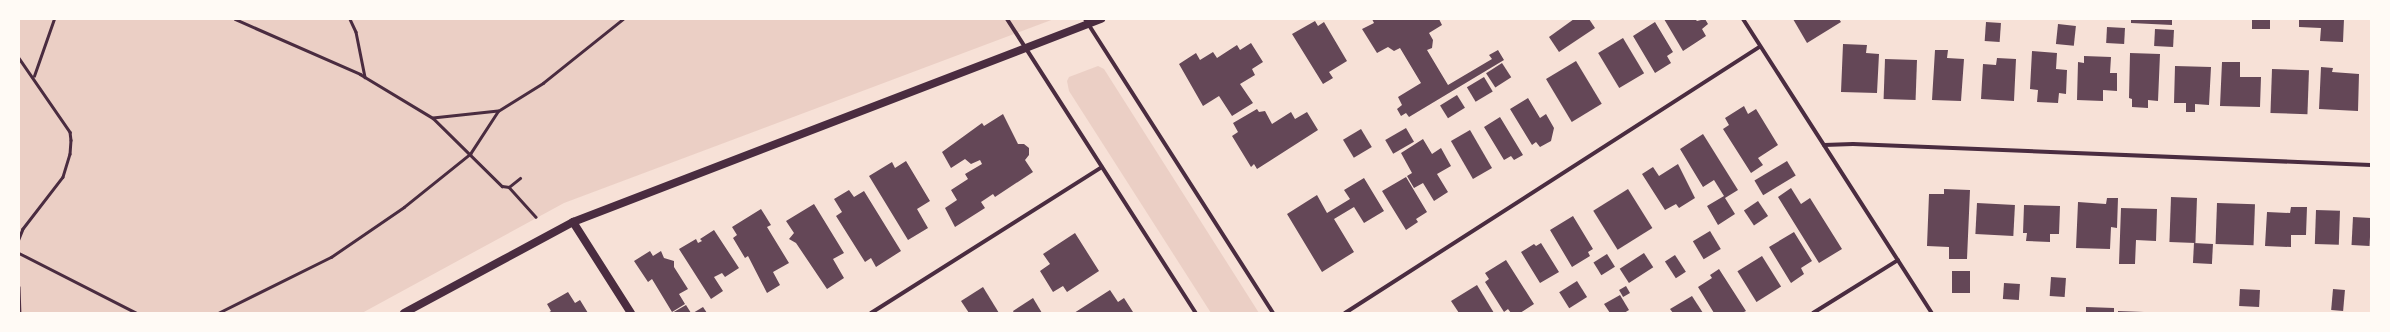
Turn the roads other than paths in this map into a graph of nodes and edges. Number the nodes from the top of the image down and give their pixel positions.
1 (1007, 19) edge
2 (1101, 19) edge
3 (1743, 19) edge
4 (1087, 21) edge
5 (1760, 47) junction
6 (1026, 48) junction
7 (1824, 145) junction
8 (2371, 164) edge
9 (1102, 167) junction
10 (573, 222) junction
11 (1898, 260) junction
12 (404, 313) edge
13 (631, 313) edge
14 (871, 313) edge
15 (1196, 313) edge
16 (1273, 313) edge
17 (1345, 313) edge
18 (1813, 313) edge
19 (1932, 313) edge

1 - 6 street
2 - 4 main road
3 - 5 street
4 - 6 main road
4 - 16 street
5 - 7 street
5 - 17 street
6 - 9 street
6 - 10 main road
7 - 8 street
7 - 11 street
9 - 14 street
9 - 15 street
10 - 12 main road
10 - 13 main road
11 - 18 street
11 - 19 street

